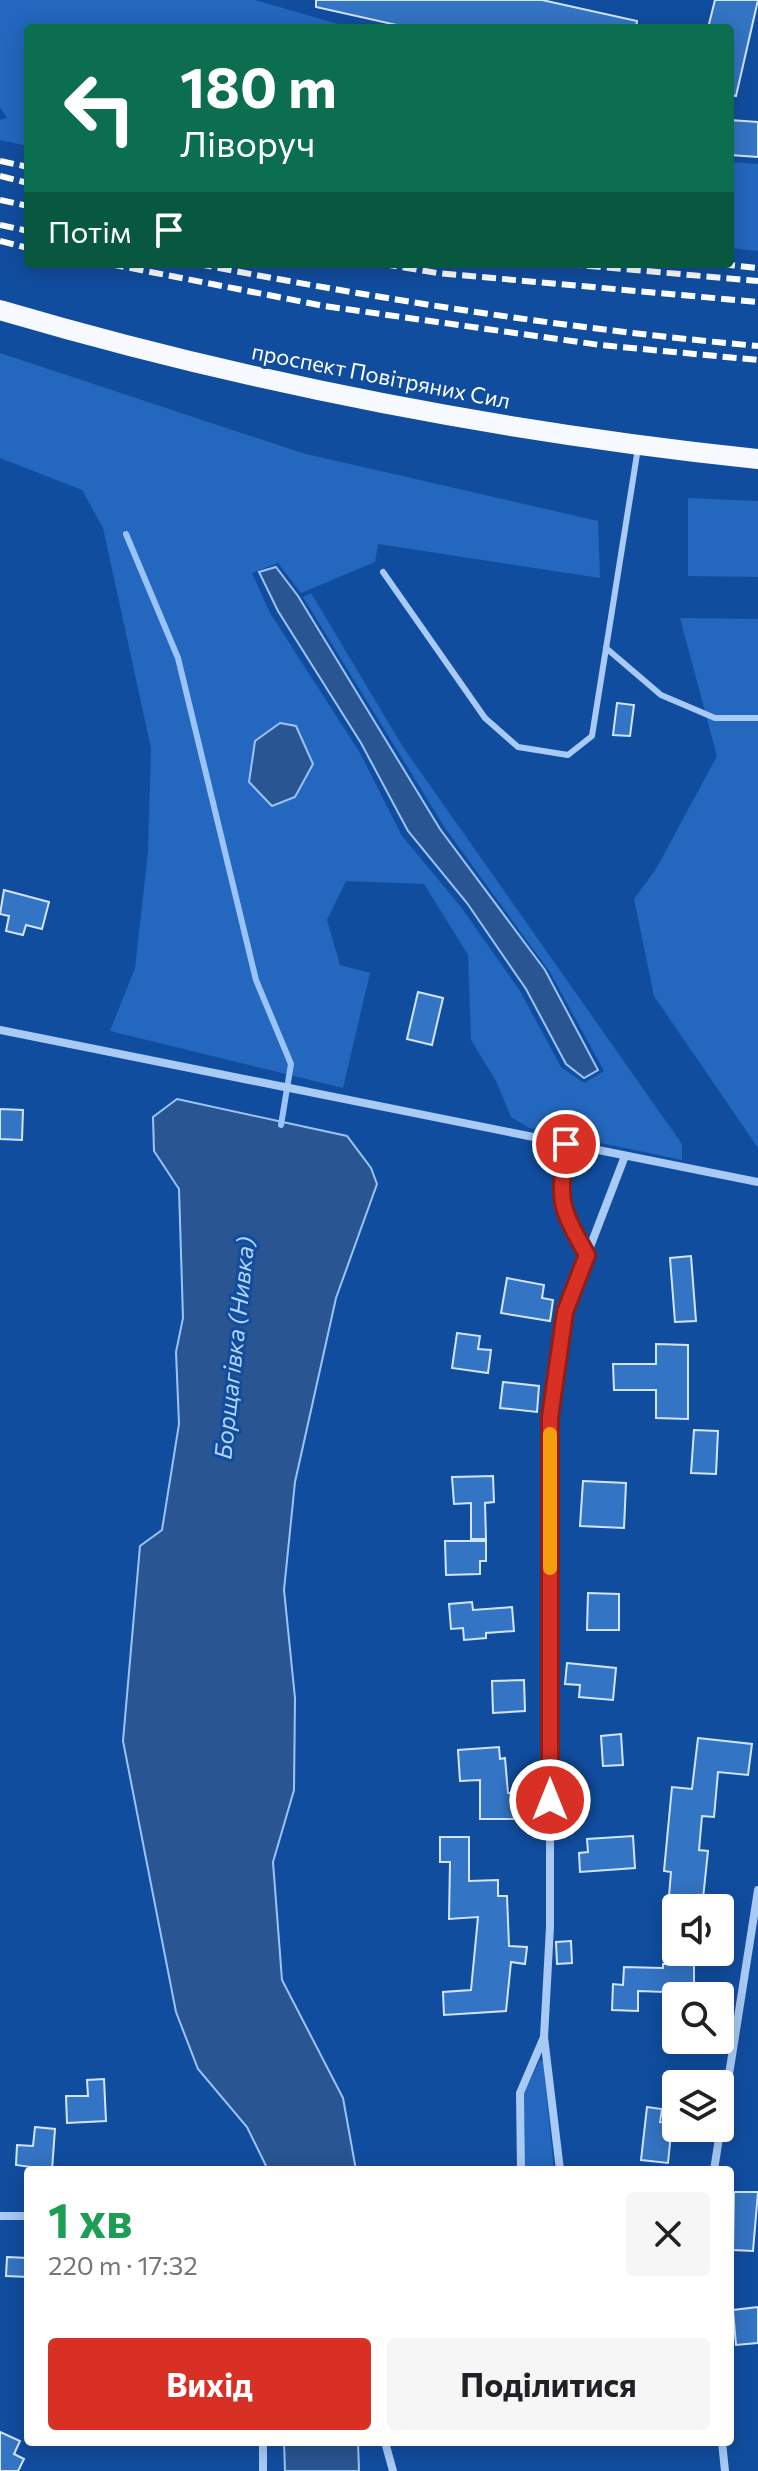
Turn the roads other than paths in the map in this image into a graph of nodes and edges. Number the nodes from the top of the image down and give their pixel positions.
1 (0, 310) edge
2 (638, 444) junction
3 (758, 459) edge
4 (383, 572) dead end
5 (606, 648) junction
6 (758, 718) edge
7 (0, 1030) edge
8 (566, 1144) junction
9 (625, 1156) junction
10 (758, 1182) edge
11 (587, 1255) junction
12 (758, 1890) edge
13 (544, 2037) junction
14 (521, 2166) edge
15 (560, 2166) edge
16 (715, 2166) edge
17 (0, 2216) edge
18 (24, 2216) edge
19 (263, 2446) edge
20 (386, 2446) edge
21 (722, 2446) edge
22 (263, 2471) edge
23 (393, 2471) edge
24 (725, 2471) edge

1 - 2 main road, проспект Повітряних Сил
2 - 3 main road, проспект Повітряних Сил
2 - 5 lane
4 - 5 lane
5 - 6 lane
7 - 8 street
8 - 9 street
8 - 11 lane
9 - 10 street
9 - 11 street
11 - 13 street
12 - 16 street
13 - 14 street
13 - 15 street
17 - 18 street
19 - 22 street
20 - 23 street
21 - 24 street

